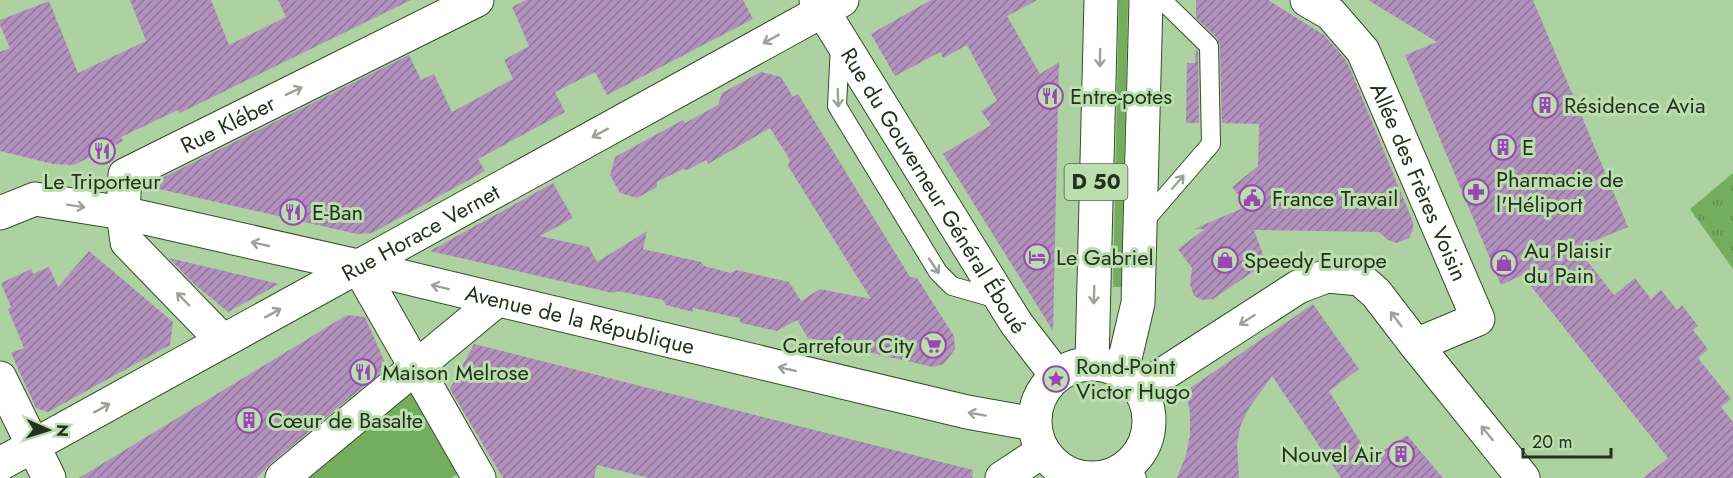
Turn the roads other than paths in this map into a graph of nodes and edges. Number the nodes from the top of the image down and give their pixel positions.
1 (477, 0) edge
2 (1101, 0) edge
3 (1146, 0) edge
4 (1162, 0) edge
5 (1307, 0) edge
6 (826, 3) edge
7 (0, 213) edge
8 (123, 213) junction
9 (1140, 226) junction
10 (358, 266) junction
11 (497, 300) junction
12 (223, 341) junction
13 (1416, 345) junction
14 (415, 368) junction
15 (1118, 374) junction
16 (1056, 375) junction
17 (0, 378) edge
18 (1039, 438) junction
19 (33, 446) junction
20 (0, 464) edge
21 (1133, 471) edge
22 (467, 474) edge
23 (1087, 477) edge
24 (49, 478) edge
25 (282, 478) edge
26 (1002, 478) edge
27 (1523, 478) edge

8 -> 1 street, Rue Kléber
2 -> 15 street, D 50
3 - 9 street, D 50
9 -> 4 lane
5 - 13 street, Allée des Frères Voisin
6 -> 10 street, Rue Horace Vernet
6 -> 16 street, Rue du Gouverneur Général Éboué
7 -> 8 street
10 -> 8 street, Avenue de la République
12 -> 8 street
9 - 15 street, D 50
11 -> 10 street, Avenue de la République
12 -> 10 street, Rue Horace Vernet
10 - 14 street
11 - 14 street
18 -> 11 street, Avenue de la République
19 -> 12 street, Rue Horace Vernet
13 -> 15 street
27 -> 13 street
14 - 22 street
14 - 25 street
15 - 16 street
15 - 21 street
16 - 18 street
17 - 19 street
18 - 23 street
18 - 26 street
19 - 20 street, Rue Horace Vernet
19 - 24 street
21 - 23 street

